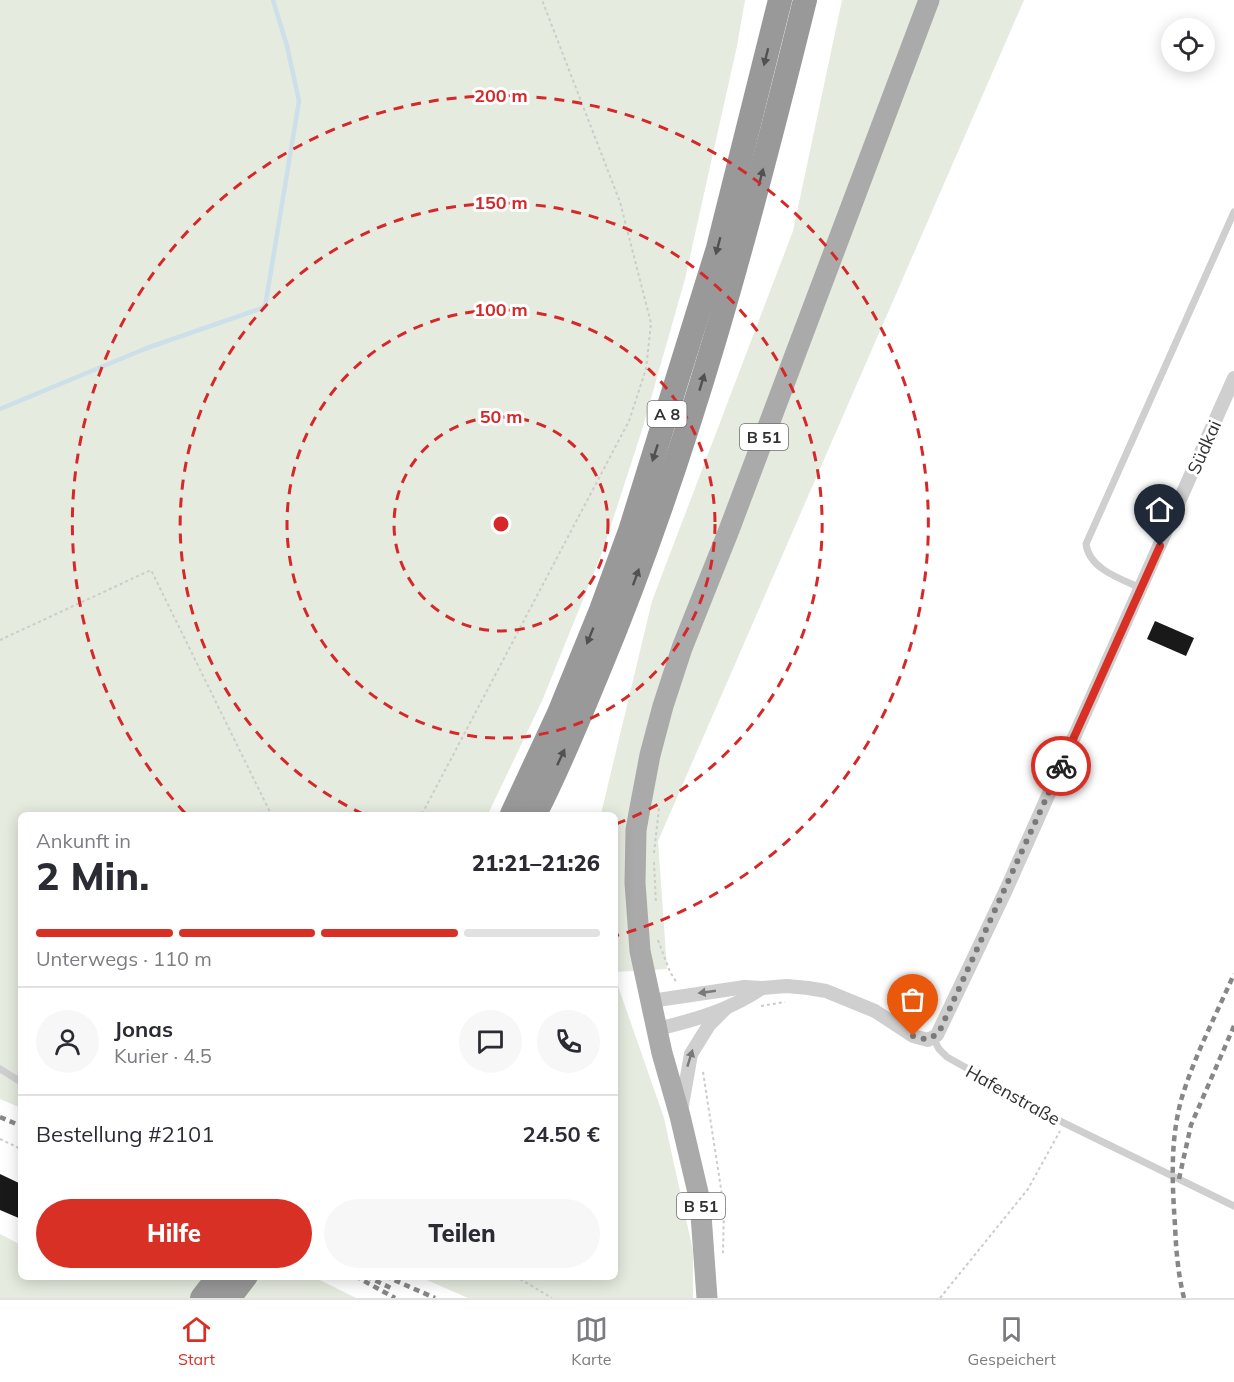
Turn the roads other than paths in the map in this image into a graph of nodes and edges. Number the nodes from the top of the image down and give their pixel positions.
1 (780, 0) edge
2 (805, 0) edge
3 (929, 0) edge
4 (1234, 212) edge
5 (1234, 378) edge
6 (1141, 588) junction
7 (513, 812) edge
8 (536, 812) edge
9 (762, 988) junction
10 (651, 1001) junction
11 (725, 1009) junction
12 (657, 1029) junction
13 (933, 1038) junction
14 (0, 1069) edge
15 (18, 1080) edge
16 (680, 1116) junction
17 (1234, 1206) edge
18 (216, 1280) edge
19 (243, 1280) edge
20 (202, 1298) edge
21 (229, 1298) edge
22 (707, 1298) edge

1 -> 7 highway, A 8
8 -> 2 highway, A 8
3 - 10 main road, B 51
4 - 6 lane
5 - 6 street, Südkai
6 - 13 street, Südkai
9 -> 10 street
9 - 11 street
9 - 13 street
10 - 12 main road, B 51
11 - 12 street
16 -> 11 street
12 - 16 main road, B 51
13 - 17 lane, Hafenstraße
14 - 15 lane
16 - 22 main road, B 51
18 - 20 highway
19 - 21 highway

